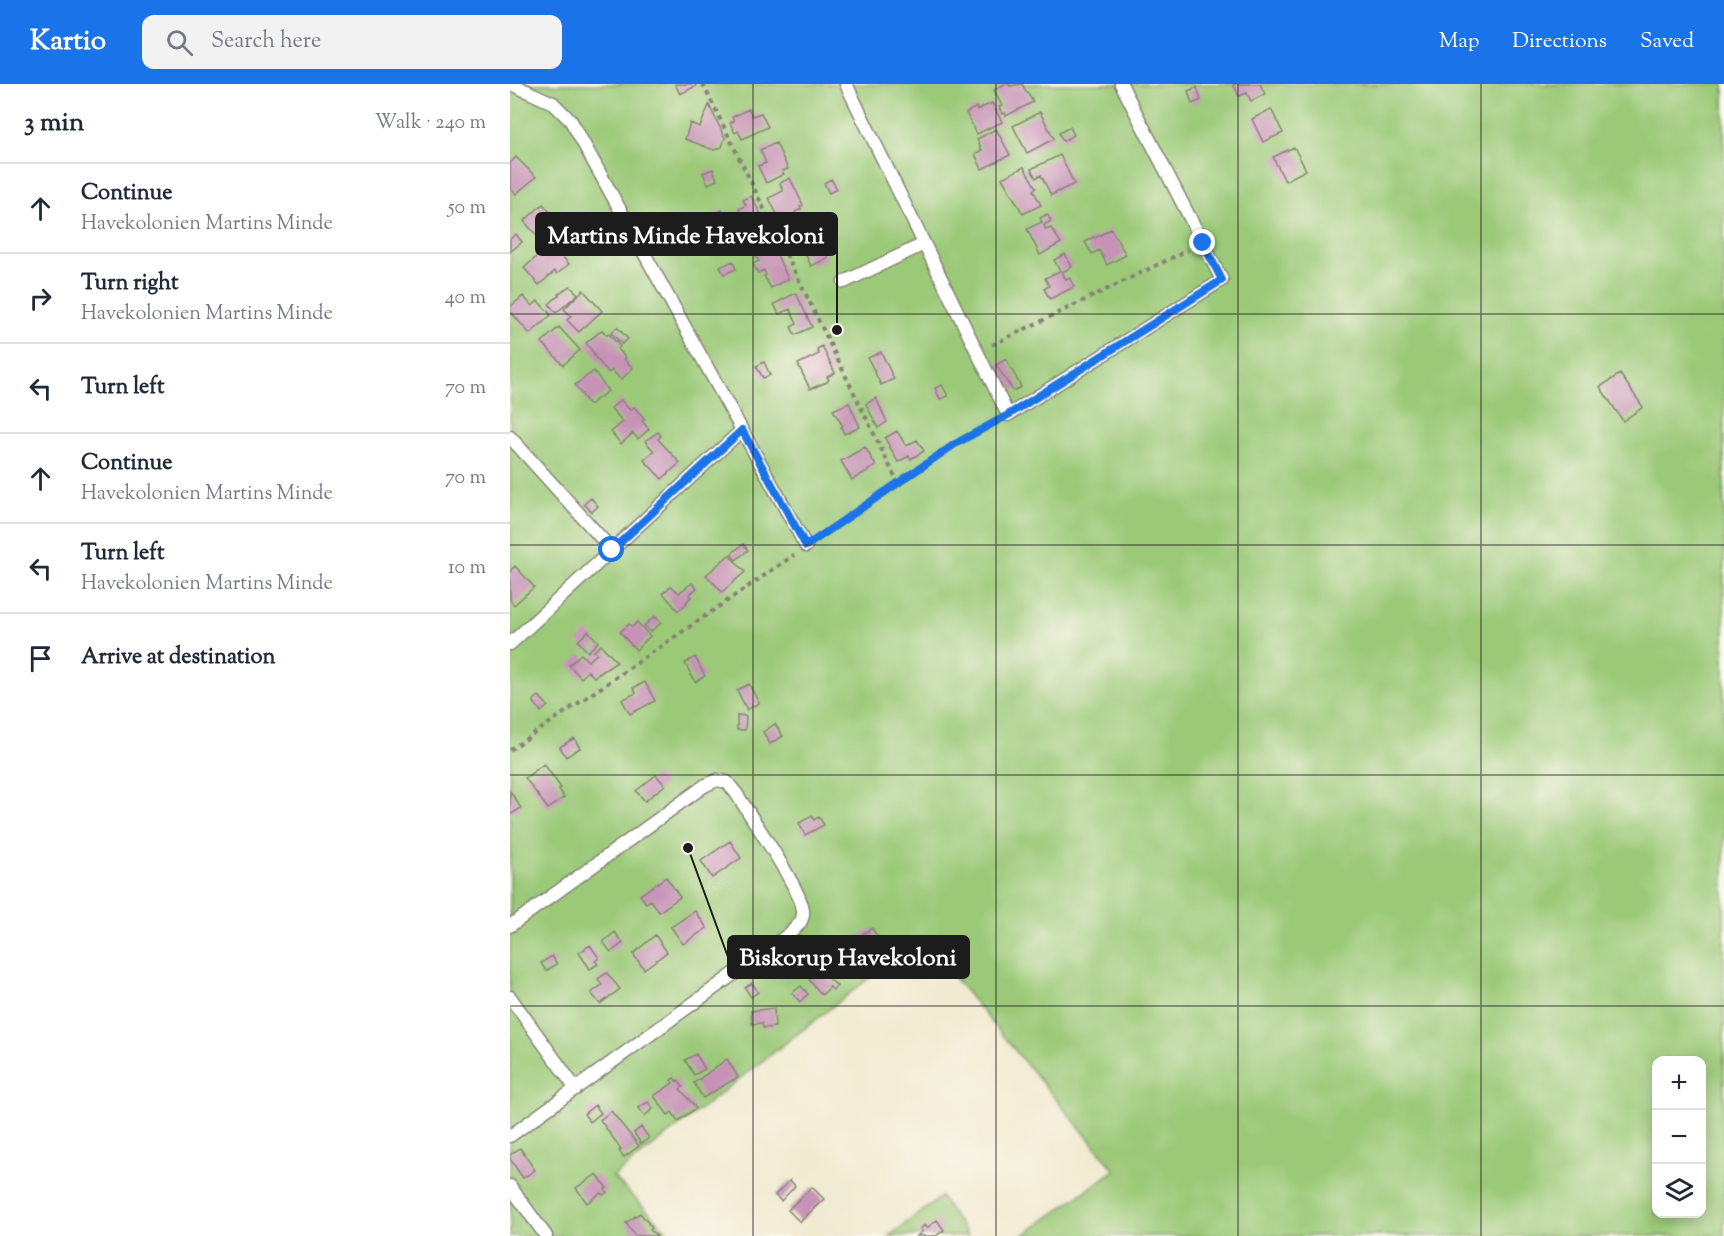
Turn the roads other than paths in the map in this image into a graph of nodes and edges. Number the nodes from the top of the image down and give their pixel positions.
1 (511, 84) edge
2 (846, 84) edge
3 (1120, 84) edge
4 (924, 244) junction
5 (844, 282) dead end
6 (742, 430) junction
7 (510, 437) edge
8 (806, 546) road end
9 (612, 550) junction
10 (510, 644) edge
11 (510, 926) edge
12 (510, 997) edge
13 (576, 1089) junction
14 (510, 1136) edge
15 (510, 1186) edge
16 (546, 1236) edge

1 - 6 lane
2 - 4 lane
3 - 4 lane
4 - 5 lane
6 - 8 lane
6 - 9 lane
7 - 9 lane
9 - 10 lane
11 - 13 lane
12 - 13 lane
13 - 14 lane
15 - 16 lane

